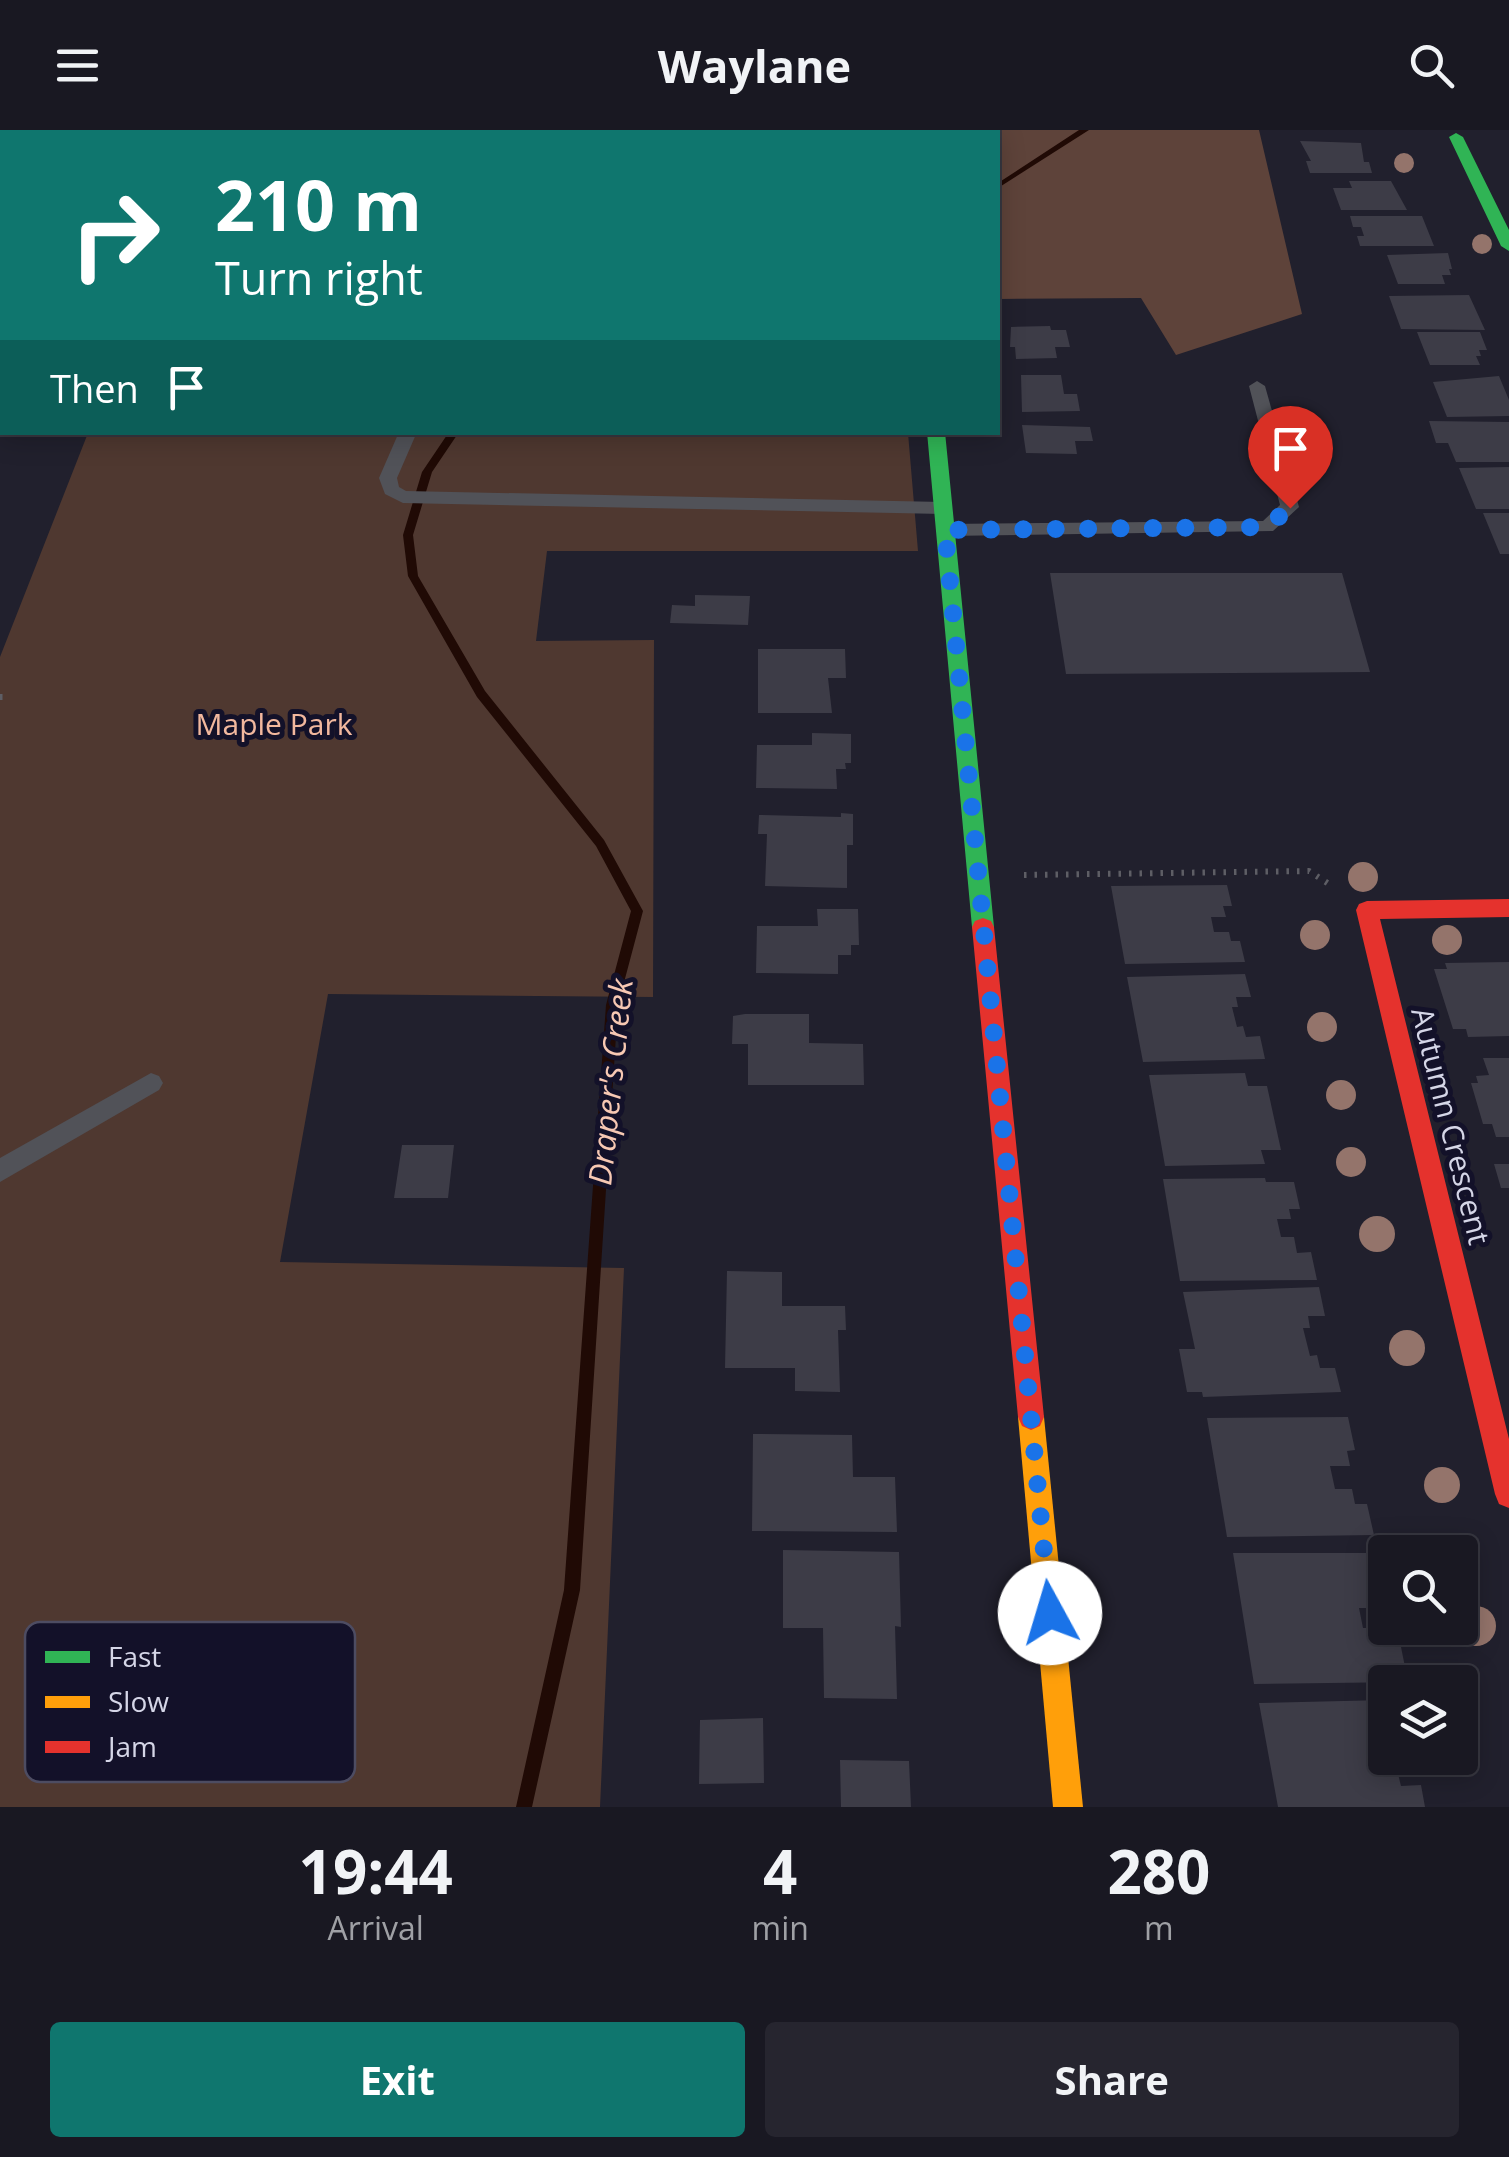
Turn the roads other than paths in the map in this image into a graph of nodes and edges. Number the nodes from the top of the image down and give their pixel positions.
1 (1456, 137) dead end
2 (1509, 246) edge
3 (1257, 386) dead end
4 (407, 435) edge
5 (936, 435) edge
6 (944, 519) junction
7 (1509, 908) edge
8 (151, 1083) dead end
9 (0, 1172) edge
10 (1509, 1494) edge
11 (1068, 1807) edge

1 - 2 main road
3 - 6 lane
4 - 6 lane
5 - 6 main road
6 - 11 main road
7 - 10 main road, Autumn Crescent
8 - 9 lane

